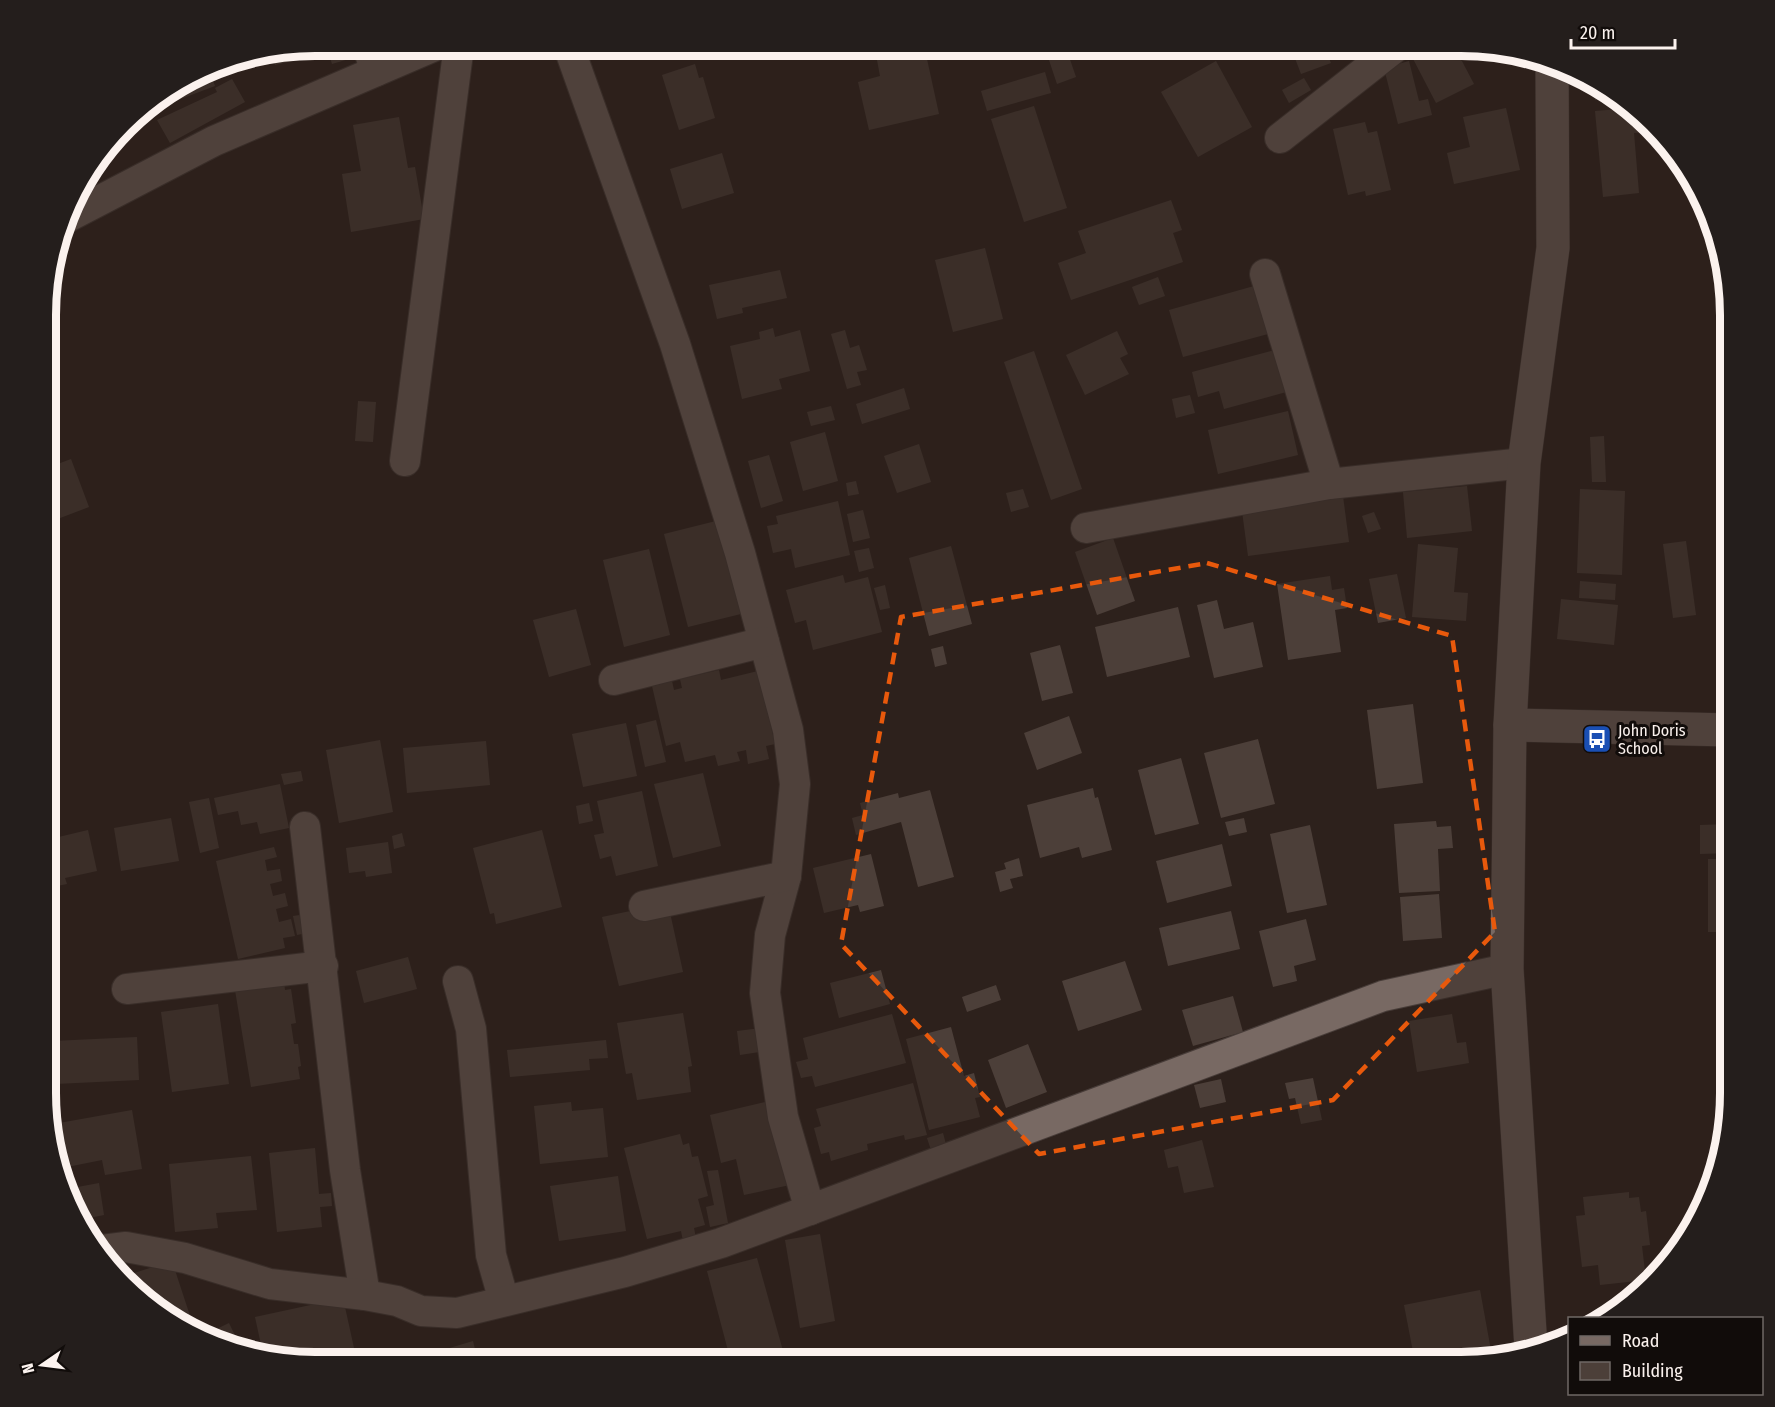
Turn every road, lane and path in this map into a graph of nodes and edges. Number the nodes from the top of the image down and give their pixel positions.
1 (386, 55) edge
2 (458, 55) edge
3 (572, 55) edge
4 (1384, 55) edge
5 (371, 58) edge
6 (1557, 74) edge
7 (1280, 138) dead end
8 (76, 214) edge
9 (1265, 274) dead end
10 (405, 461) dead end
11 (1524, 464) junction
12 (1329, 484) junction
13 (1086, 528) dead end
14 (764, 642) junction
15 (615, 681) dead end
16 (1510, 725) junction
17 (1720, 730) edge
18 (305, 826) dead end
19 (786, 876) junction
20 (644, 906) dead end
21 (323, 966) junction
22 (1507, 969) junction
23 (458, 981) dead end
24 (127, 989) dead end
25 (810, 1210) junction
26 (108, 1249) edge
27 (365, 1295) junction
28 (504, 1301) junction
29 (1531, 1342) edge

1 - 5 street
2 - 10 street
3 - 14 street
4 - 7 street
5 - 8 street
6 - 11 street
9 - 12 street
11 - 12 street
11 - 16 street
12 - 13 street
14 - 15 street
14 - 19 street
16 - 17 street
16 - 22 street
18 - 21 street
19 - 20 street
19 - 25 street
21 - 24 street
21 - 27 street
22 - 25 street
22 - 29 street
23 - 28 street
25 - 28 street
26 - 27 street
27 - 28 street

